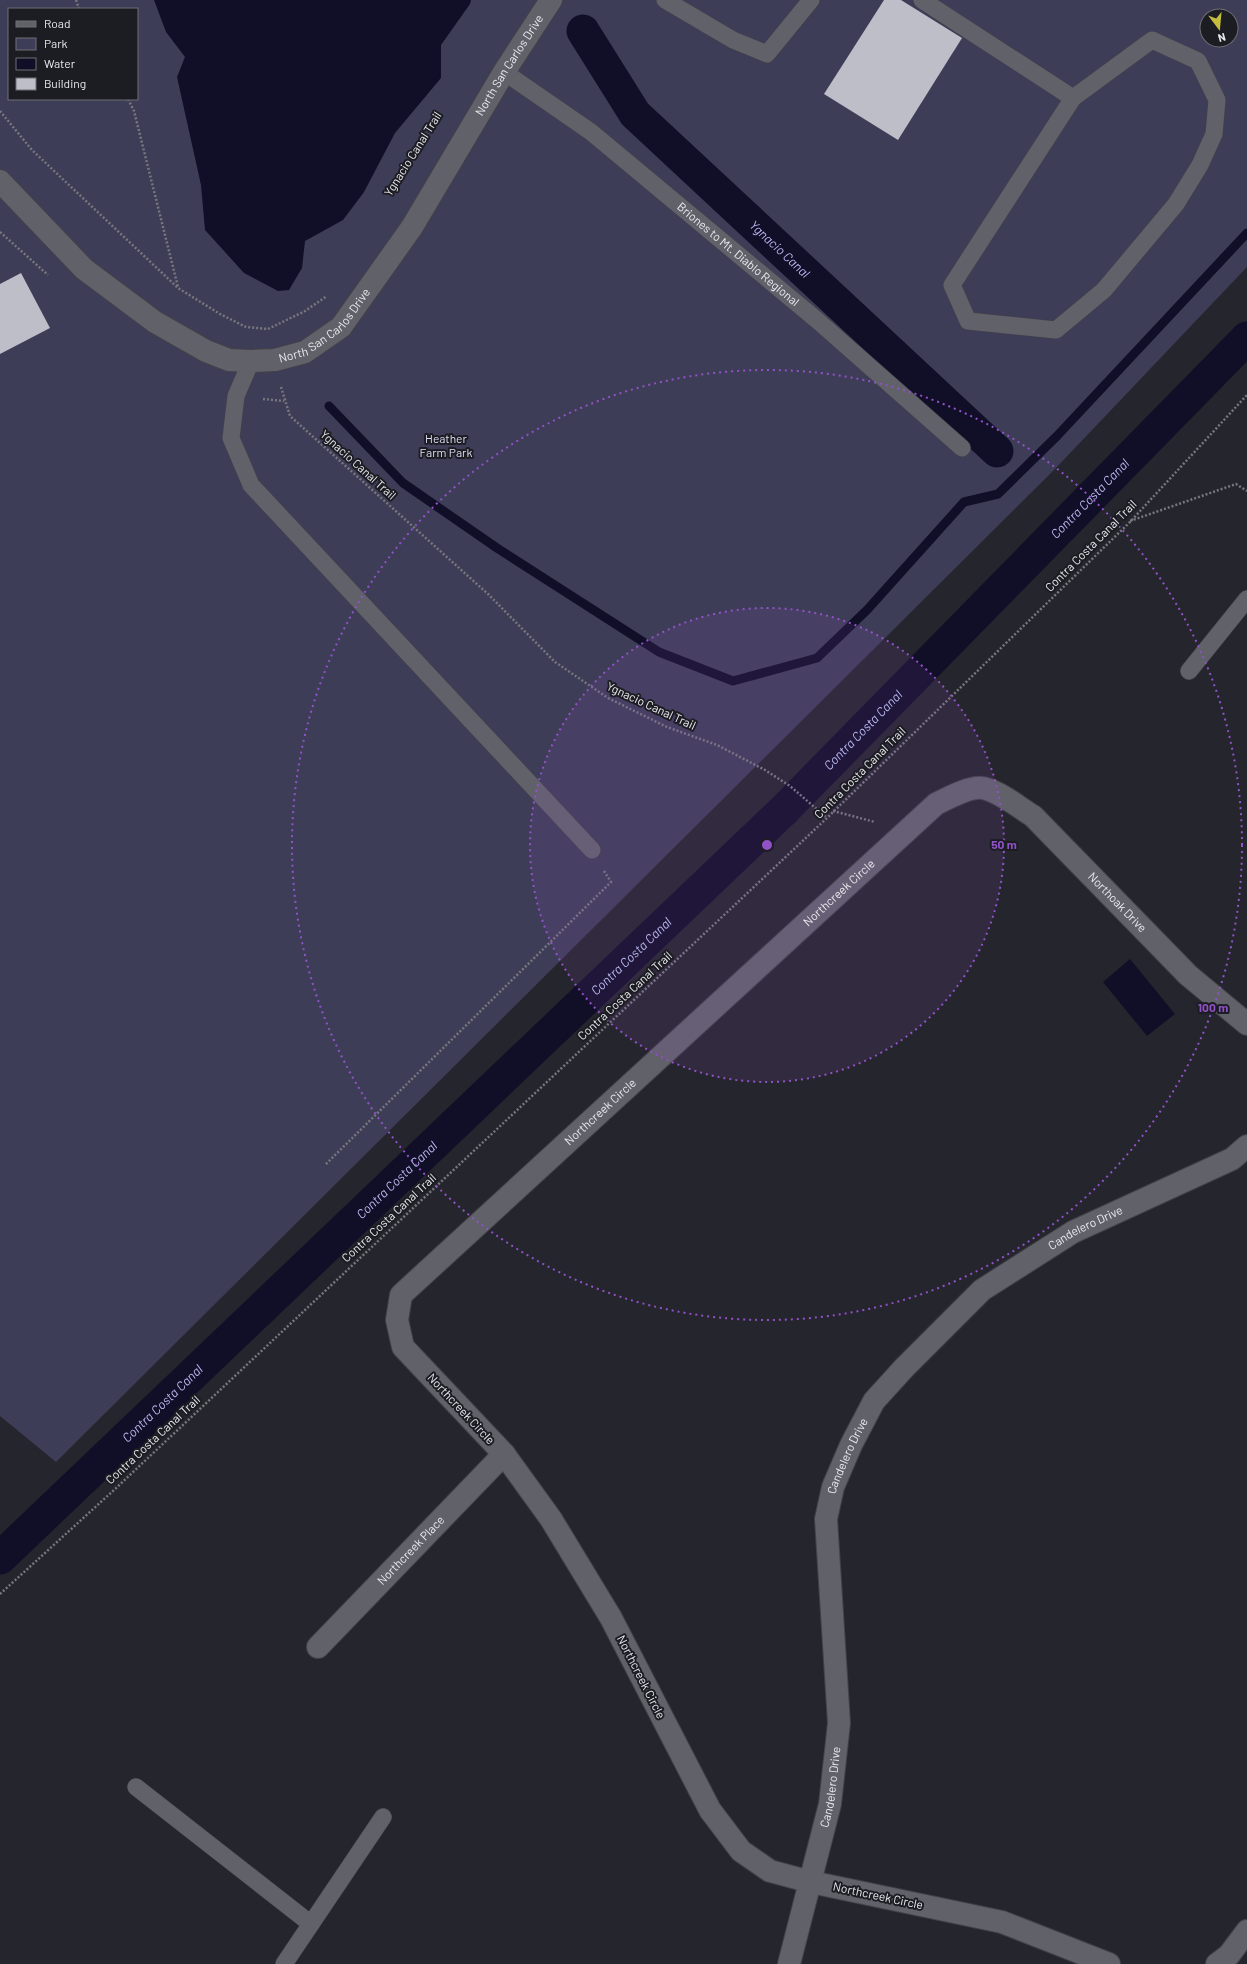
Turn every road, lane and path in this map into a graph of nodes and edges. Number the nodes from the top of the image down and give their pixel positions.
1 (551, 0) edge
2 (665, 0) edge
3 (811, 0) edge
4 (922, 0) edge
5 (504, 72) junction
6 (1073, 98) junction
7 (128, 100) edge
8 (0, 111) edge
9 (0, 182) edge
10 (178, 288) junction
11 (332, 291) dead end
12 (268, 328) junction
13 (275, 360) junction
14 (251, 361) junction
15 (1247, 395) edge
16 (962, 448) dead end
17 (1247, 492) edge
18 (1130, 522) junction
19 (1247, 599) edge
20 (1189, 671) dead end
21 (982, 788) joint
22 (833, 811) junction
23 (827, 818) junction
24 (906, 831) junction
25 (592, 850) joint
26 (1247, 1024) edge
27 (1247, 1146) edge
28 (326, 1164) dead end
29 (504, 1454) junction
30 (0, 1594) edge
31 (318, 1647) dead end
32 (136, 1787) dead end
33 (383, 1817) dead end
34 (811, 1882) junction
35 (311, 1924) junction
36 (1247, 1931) edge
37 (284, 1964) edge
38 (789, 1964) edge
39 (1109, 1964) edge
40 (1217, 1964) edge

1 - 5 street, North San Carlos Drive
2 - 3 lane
4 - 6 lane
5 - 13 street, North San Carlos Drive
5 - 16 lane, Briones to Mt. Diablo Regional
6 - 6 lane
7 - 10 path
8 - 10 path
9 - 14 street, North San Carlos Drive
10 - 12 path
11 - 12 path
12 - 13 path, Ygnacio Canal Trail
13 - 14 street, North San Carlos Drive
13 - 23 path, Ygnacio Canal Trail
14 - 25 lane
15 - 18 path, Contra Costa Canal Trail
17 - 18 path
18 - 22 path, Contra Costa Canal Trail
19 - 20 lane
21 - 24 street, Northcreek Circle
21 - 26 street, Northoak Drive
22 - 23 path, Contra Costa Canal Trail
22 - 24 path
23 - 30 path, Contra Costa Canal Trail
24 - 29 street, Northcreek Circle
25 - 28 path
27 - 34 street, Candelero Drive
29 - 31 street, Northcreek Place
29 - 34 street, Northcreek Circle
32 - 35 lane
33 - 35 lane
34 - 38 street, Candelero Drive
34 - 39 street, Northcreek Circle
35 - 37 lane
36 - 40 street

